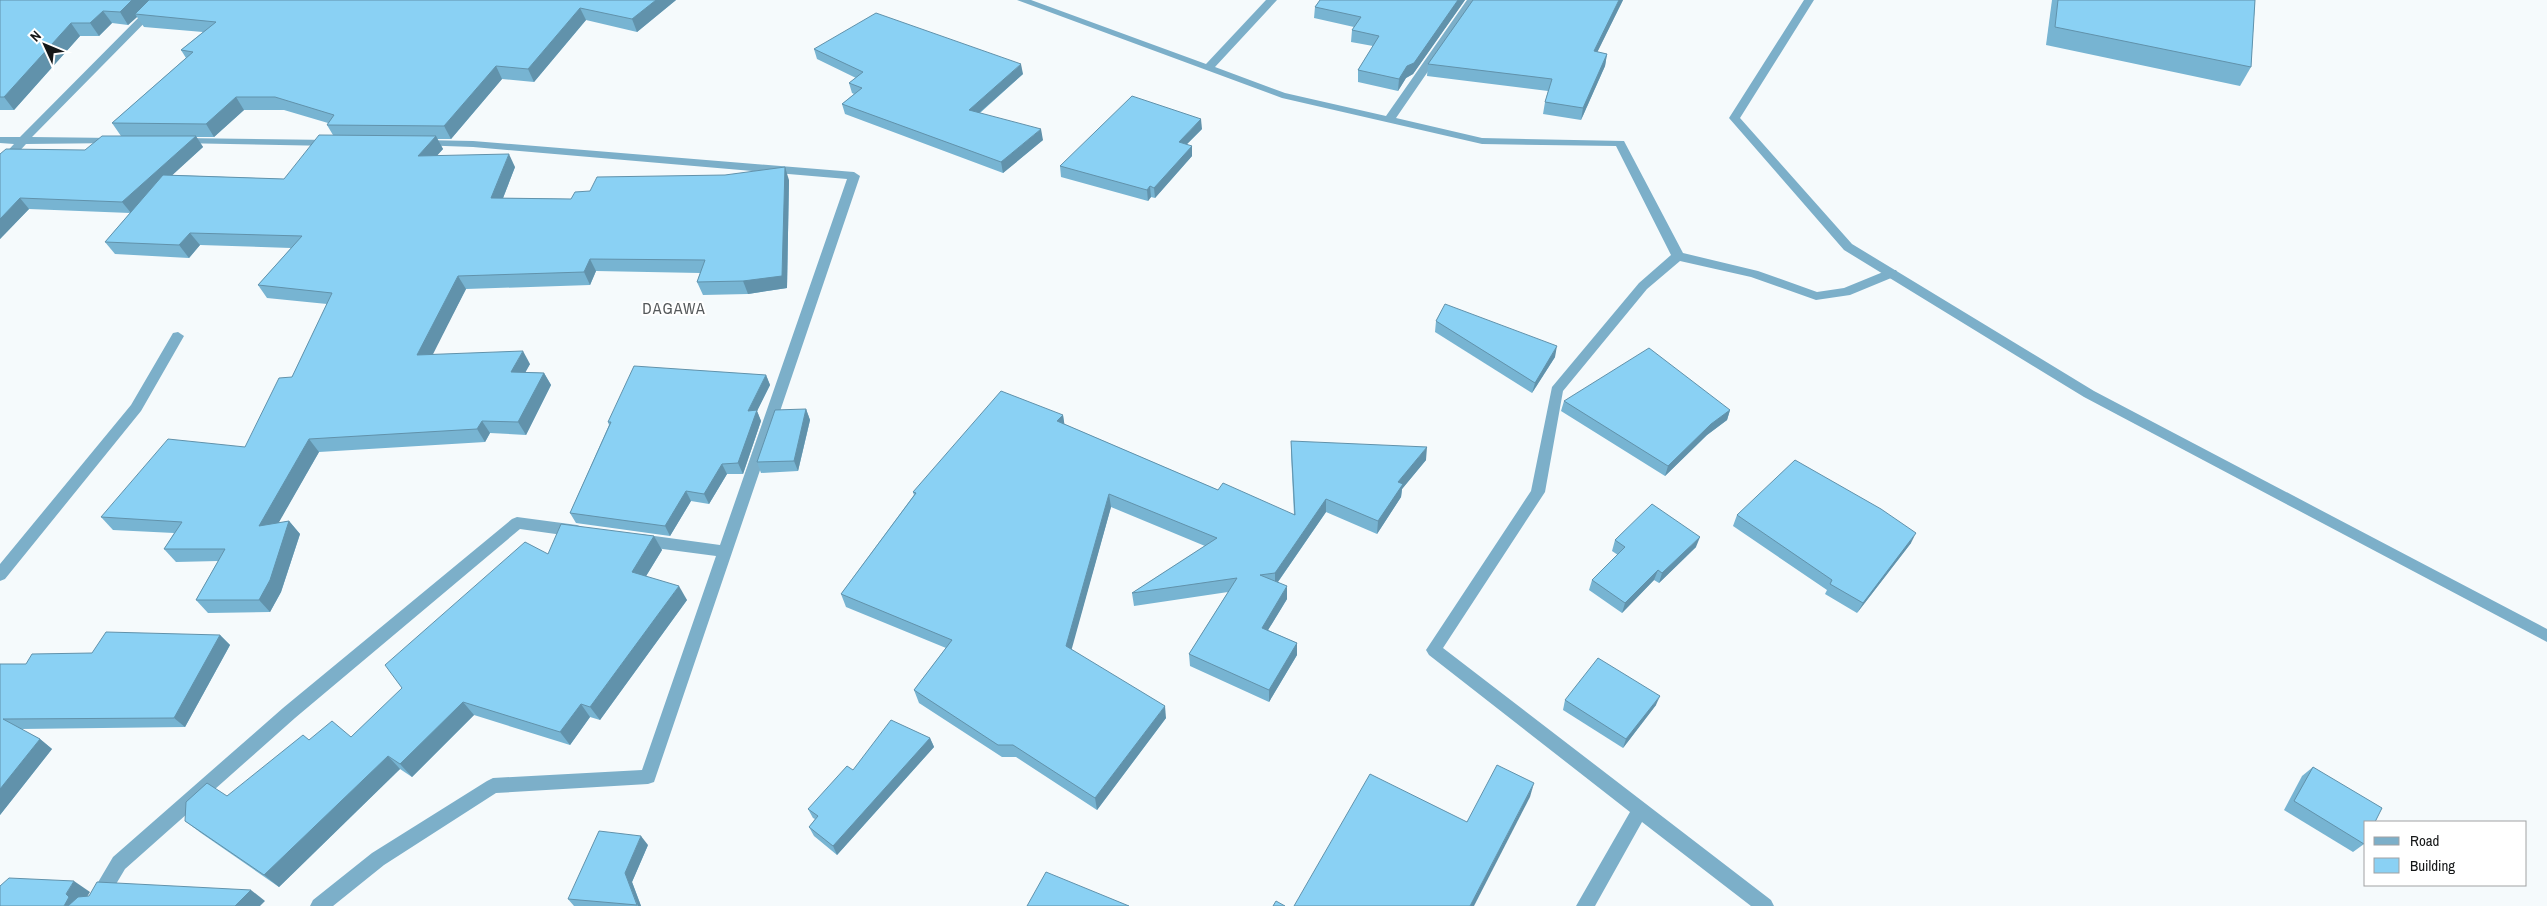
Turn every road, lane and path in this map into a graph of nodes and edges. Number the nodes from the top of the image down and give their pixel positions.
1 (162, 0) edge
2 (1022, 0) edge
3 (1272, 0) edge
4 (1472, 0) edge
5 (1808, 0) edge
6 (1208, 68) junction
7 (1389, 120) junction
8 (0, 140) edge
9 (23, 140) junction
10 (131, 141) edge
11 (170, 141) edge
12 (346, 143) edge
13 (405, 143) edge
14 (0, 166) edge
15 (1678, 256) junction
16 (1892, 273) junction
17 (178, 336) dead end
18 (593, 534) edge
19 (621, 538) edge
20 (726, 552) junction
21 (0, 575) edge
22 (2547, 636) edge
23 (1640, 810) junction
24 (93, 906) edge
25 (319, 906) edge
26 (1585, 906) edge
27 (1765, 906) edge

1 - 9 street
2 - 6 street
3 - 6 street
4 - 7 street
5 - 16 street
6 - 7 street
7 - 15 street
8 - 9 street
9 - 10 street
9 - 14 street
11 - 12 street
13 - 20 street
15 - 16 street
15 - 23 street
16 - 22 street
17 - 21 street
18 - 24 street
19 - 20 street
20 - 25 street
23 - 26 street
23 - 27 street

